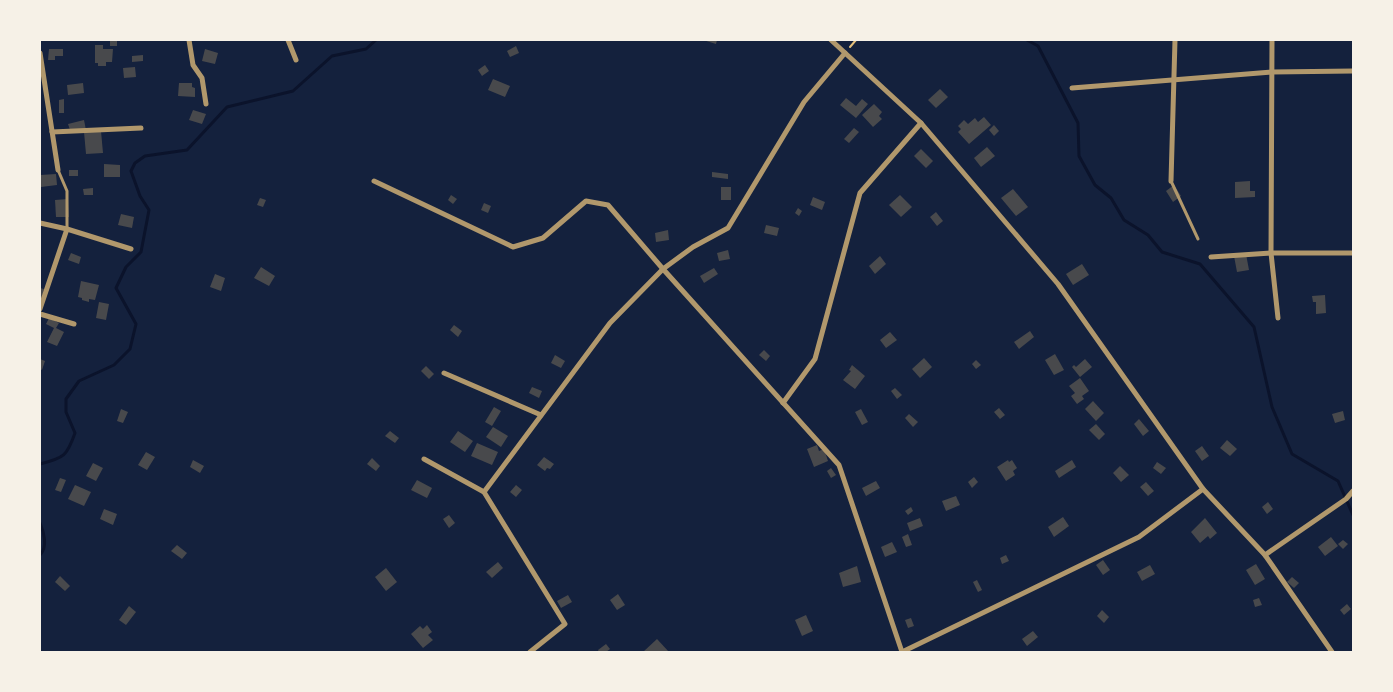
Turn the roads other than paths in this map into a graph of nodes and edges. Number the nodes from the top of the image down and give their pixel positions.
1 (188, 40) edge
2 (288, 40) edge
3 (831, 40) edge
4 (1176, 40) edge
5 (1272, 40) edge
6 (40, 53) edge
7 (845, 53) junction
8 (296, 60) dead end
9 (1353, 71) edge
10 (1272, 72) junction
11 (1174, 80) junction
12 (1072, 88) dead end
13 (206, 104) dead end
14 (921, 123) junction
15 (141, 128) dead end
16 (52, 132) junction
17 (58, 170) joint
18 (374, 181) dead end
19 (1171, 181) joint
20 (40, 223) edge
21 (67, 229) junction
22 (1198, 238) dead end
23 (130, 249) dead end
24 (1272, 252) junction
25 (1353, 253) edge
26 (1211, 257) dead end
27 (663, 269) junction
28 (40, 309) edge
29 (40, 314) edge
30 (1278, 318) dead end
31 (74, 324) dead end
32 (444, 373) dead end
33 (783, 403) junction
34 (542, 415) junction
35 (424, 459) dead end
36 (1202, 489) junction
37 (1353, 491) edge
38 (484, 492) junction
39 (1265, 555) junction
40 (530, 652) edge
41 (902, 652) edge
42 (1332, 652) edge

1 - 13 street
2 - 8 street
3 - 7 street
4 - 11 street
5 - 10 street
6 - 16 street
7 - 14 street
7 - 27 street
9 - 10 street
10 - 11 street
10 - 24 street
11 - 12 street
11 - 19 street
14 - 33 street
14 - 36 street
15 - 16 street
16 - 17 street
17 - 21 lane
18 - 27 street
19 - 22 lane
20 - 21 street
21 - 23 street
21 - 28 street
24 - 25 street
24 - 26 street
24 - 30 street
27 - 33 street
27 - 34 street
29 - 31 street
32 - 34 street
33 - 41 street
34 - 38 street
35 - 38 street
36 - 39 street
36 - 41 street
37 - 39 street
38 - 40 street
39 - 42 street

